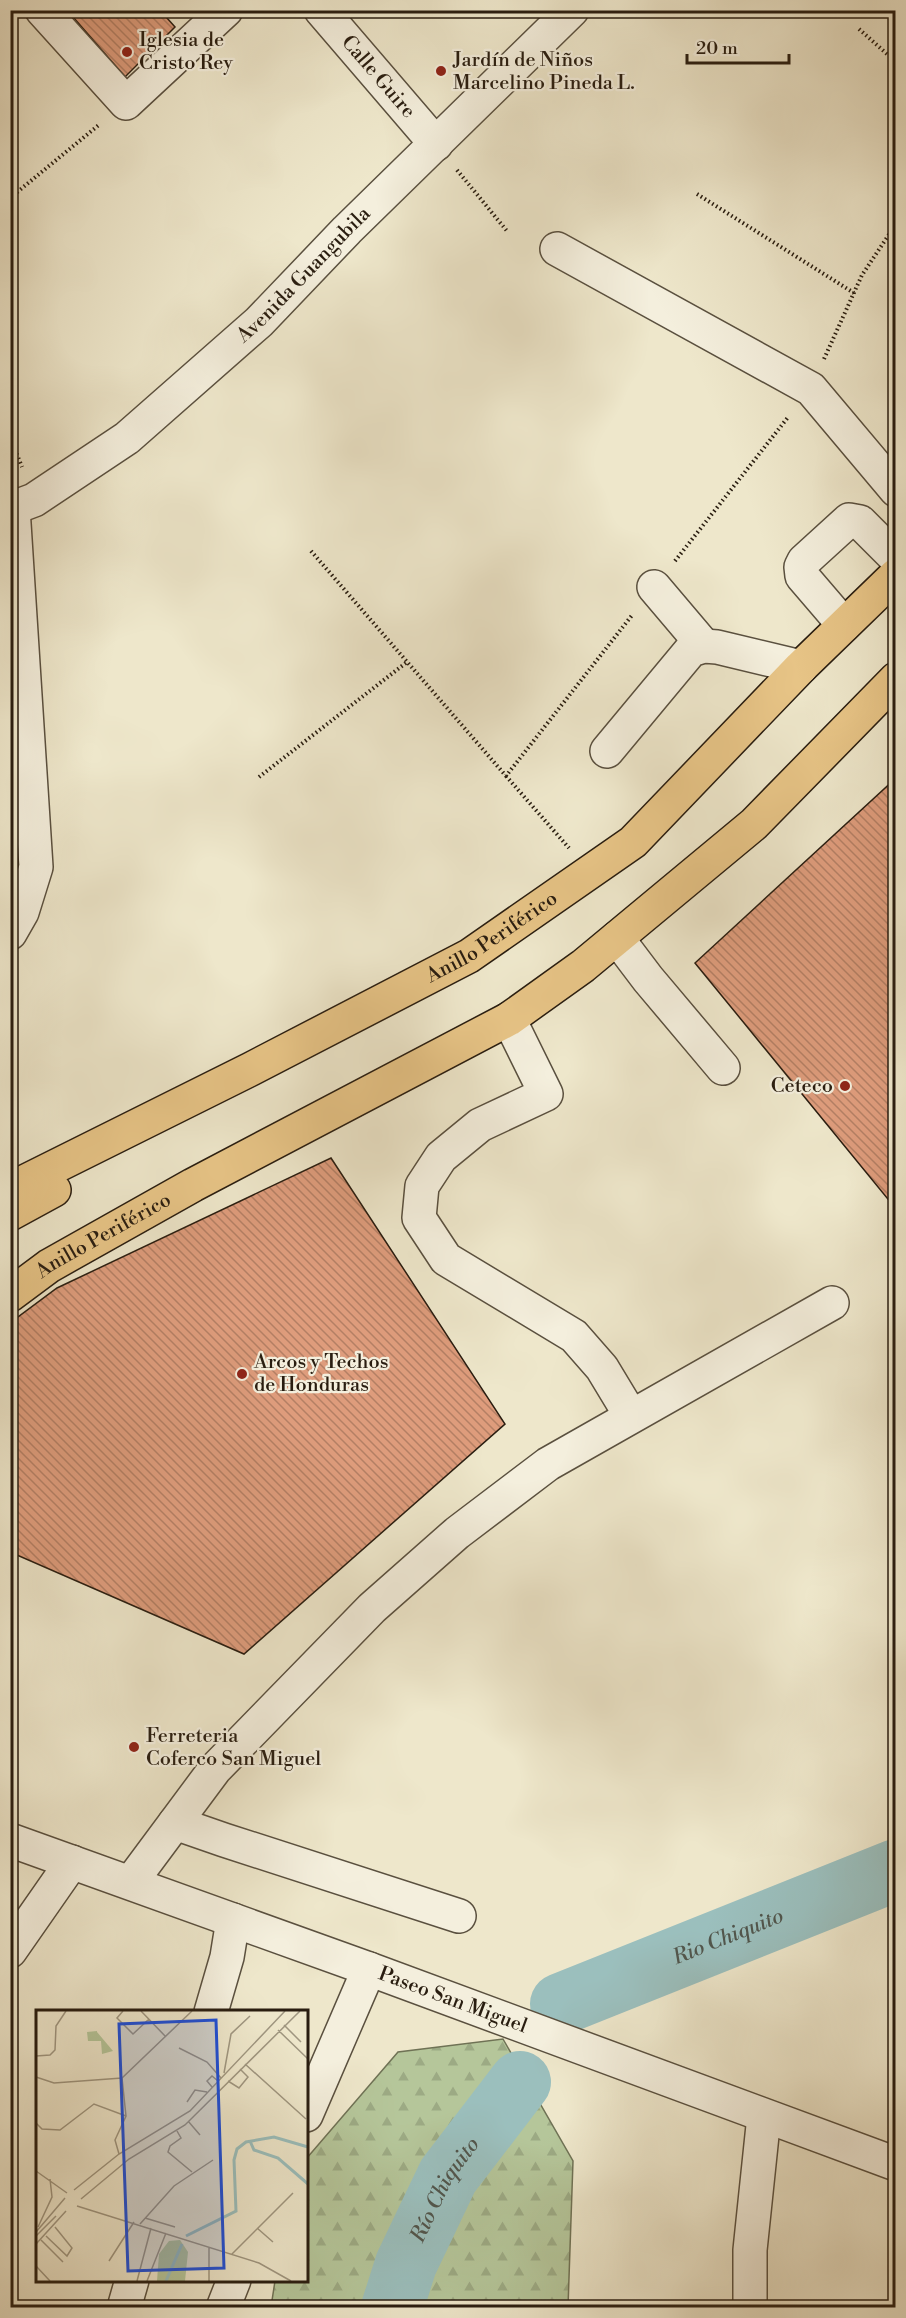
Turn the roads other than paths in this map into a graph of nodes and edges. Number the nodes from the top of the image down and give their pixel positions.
1 (42, 10) edge
2 (226, 10) edge
3 (321, 10) edge
4 (572, 10) edge
5 (436, 144) junction
6 (557, 249) dead end
7 (896, 490) edge
8 (12, 508) edge
9 (896, 558) edge
10 (896, 575) edge
11 (654, 587) road end
12 (844, 625) junction
13 (704, 645) junction
14 (801, 668) junction
15 (896, 679) edge
16 (607, 751) dead end
17 (23, 863) edge
18 (10, 933) edge
19 (617, 938) junction
20 (469, 956) junction
21 (583, 966) junction
22 (509, 1019) junction
23 (723, 1068) dead end
24 (10, 1189) edge
25 (10, 1214) edge
26 (10, 1267) edge
27 (10, 1295) edge
28 (832, 1303) dead end
29 (631, 1416) junction
30 (175, 1822) junction
31 (10, 1839) edge
32 (72, 1862) junction
33 (131, 1882) junction
34 (459, 1916) dead end
35 (233, 1920) junction
36 (10, 1951) edge
37 (369, 1969) junction
38 (212, 2010) edge
39 (308, 2110) edge
40 (764, 2116) junction
41 (896, 2164) edge
42 (131, 2282) edge
43 (233, 2282) edge
44 (124, 2307) edge
45 (223, 2307) edge
46 (750, 2307) edge

1 - 2 street
3 - 5 street, Calle Guire
4 - 5 street, Avenida Guangubila
5 - 8 street, Avenida Guangubila
6 - 7 street
8 - 17 street
9 - 12 street
10 - 12 highway, Anillo Periférico
11 - 13 street
12 - 14 highway, Anillo Periférico
13 - 14 street
13 - 16 street
14 - 20 highway, Anillo Periférico
15 - 19 highway, Anillo Periférico
17 - 18 street
19 - 21 highway, Anillo Periférico
19 - 23 street
20 - 24 highway, Anillo Periférico
20 - 25 highway
21 - 22 highway, Anillo Periférico
21 - 26 highway
22 - 27 highway, Anillo Periférico
22 - 29 street
28 - 29 street
29 - 30 street
30 - 33 street
30 - 34 street
31 - 32 street, Paseo San Miguel
32 - 33 street, Paseo San Miguel
32 - 36 street
33 - 35 street, Paseo San Miguel
35 - 37 street, Paseo San Miguel
35 - 38 street
37 - 39 street
37 - 40 street, Paseo San Miguel
40 - 41 street, Paseo San Miguel
40 - 46 street
42 - 44 street
43 - 45 street

